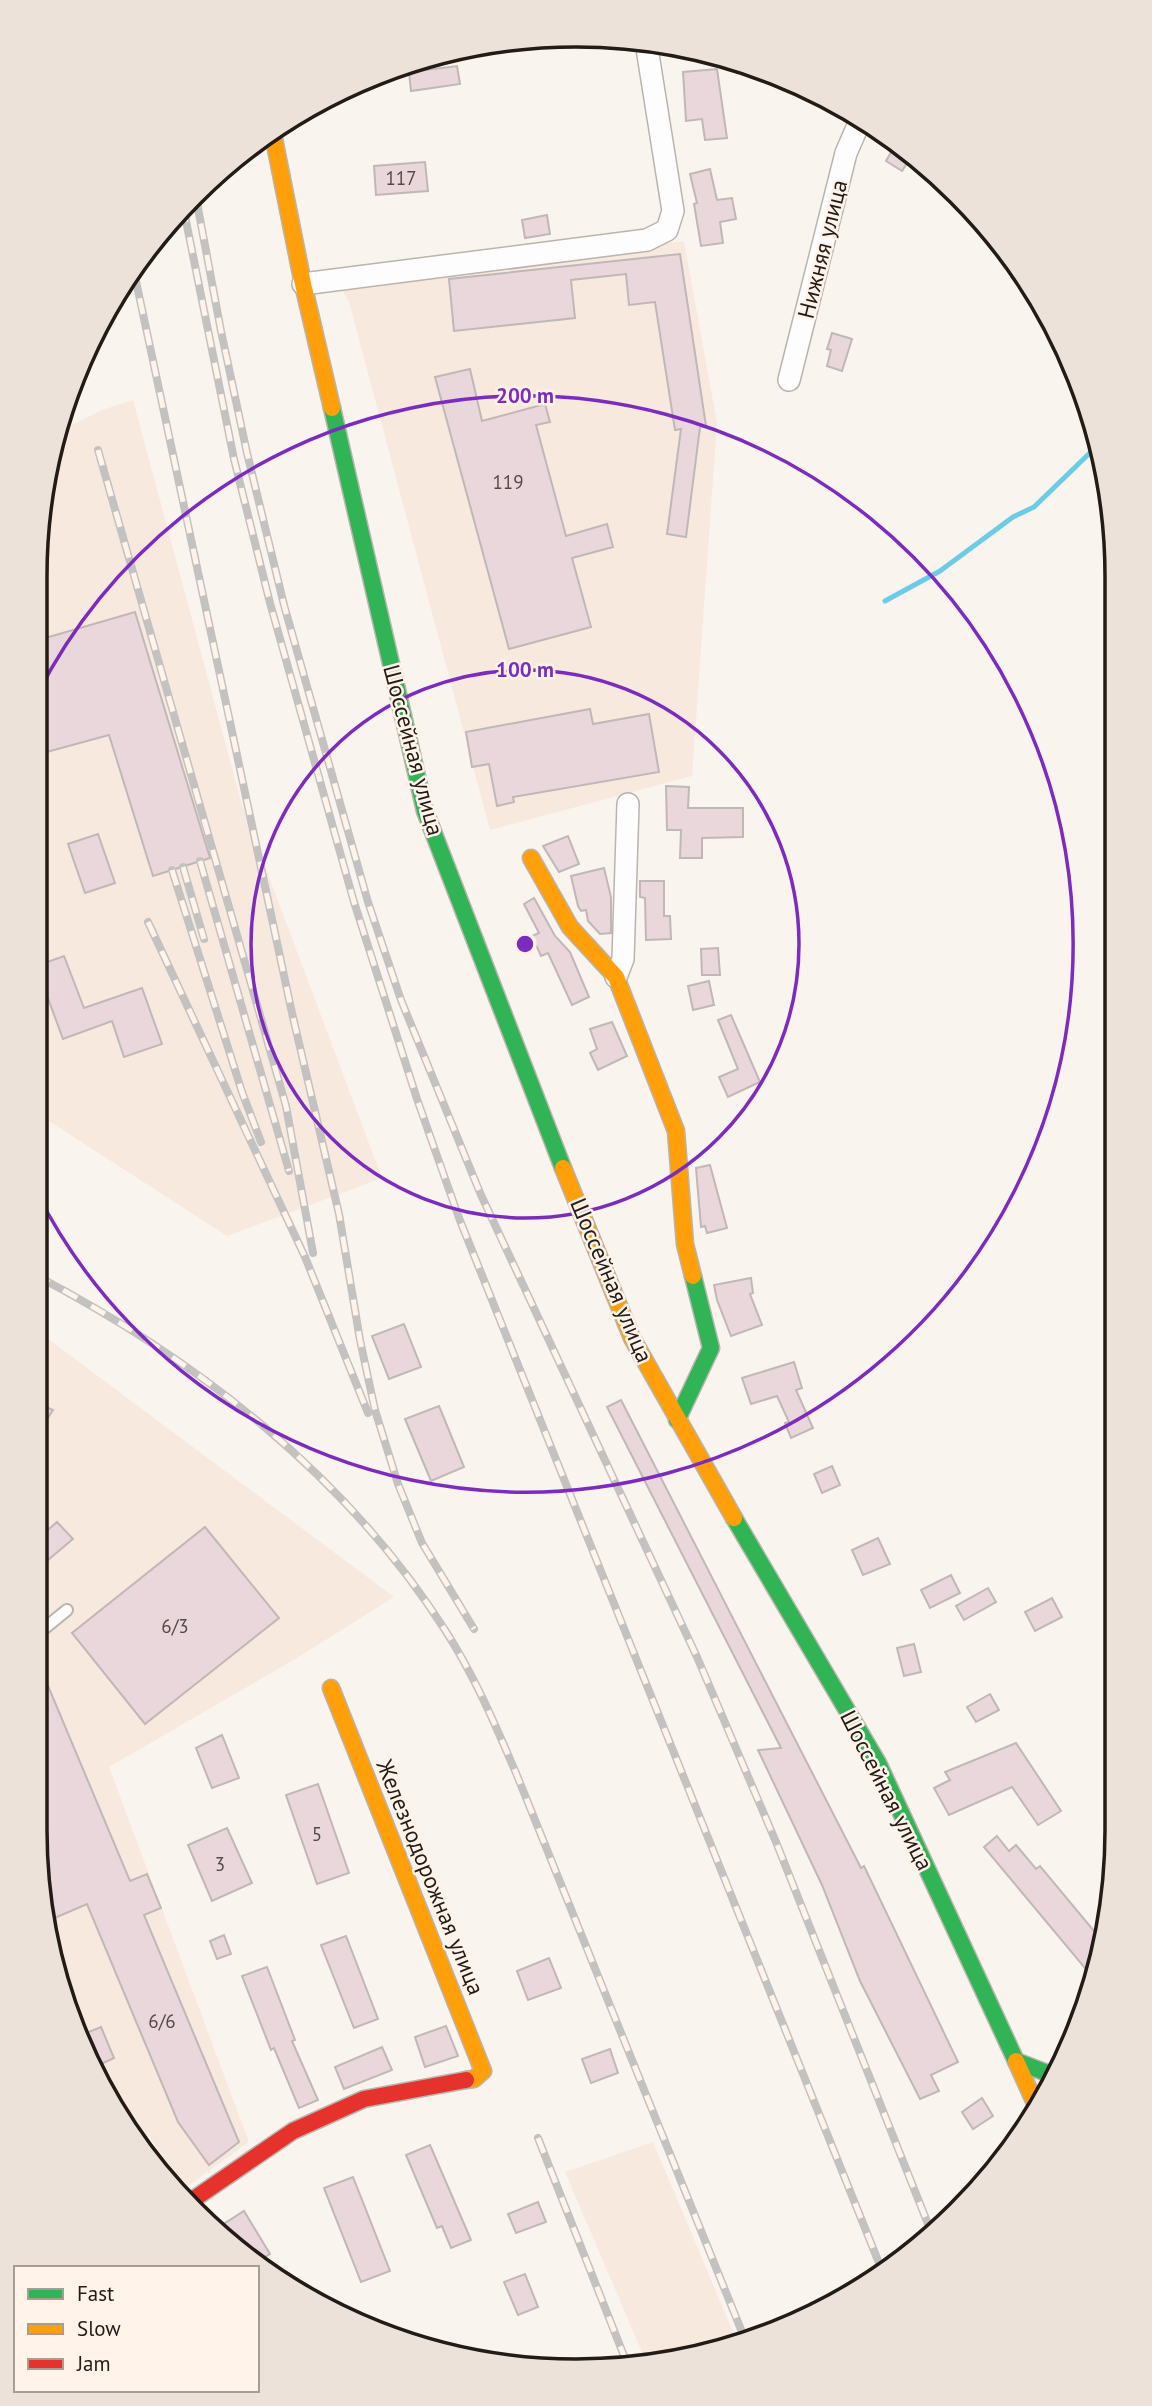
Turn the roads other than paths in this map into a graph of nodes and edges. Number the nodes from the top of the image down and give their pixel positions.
1 (648, 52) edge
2 (857, 128) edge
3 (275, 142) edge
4 (303, 284) junction
5 (789, 380) dead end
6 (628, 804) dead end
7 (531, 858) dead end
8 (616, 978) junction
9 (677, 1420) junction
10 (67, 1610) dead end
11 (47, 1626) edge
12 (331, 1688) dead end
13 (1016, 2061) junction
14 (1045, 2072) edge
15 (1032, 2097) edge
16 (196, 2198) edge

1 - 4 street
2 - 5 street, Нижняя улица
3 - 4 main road, Шоссейная улица
4 - 9 main road, Шоссейная улица
6 - 8 street
7 - 8 main road
8 - 9 main road
9 - 13 main road, Шоссейная улица
10 - 11 lane
12 - 16 main road, Железнодорожная улица
13 - 14 main road
13 - 15 main road, Шоссейная улица

